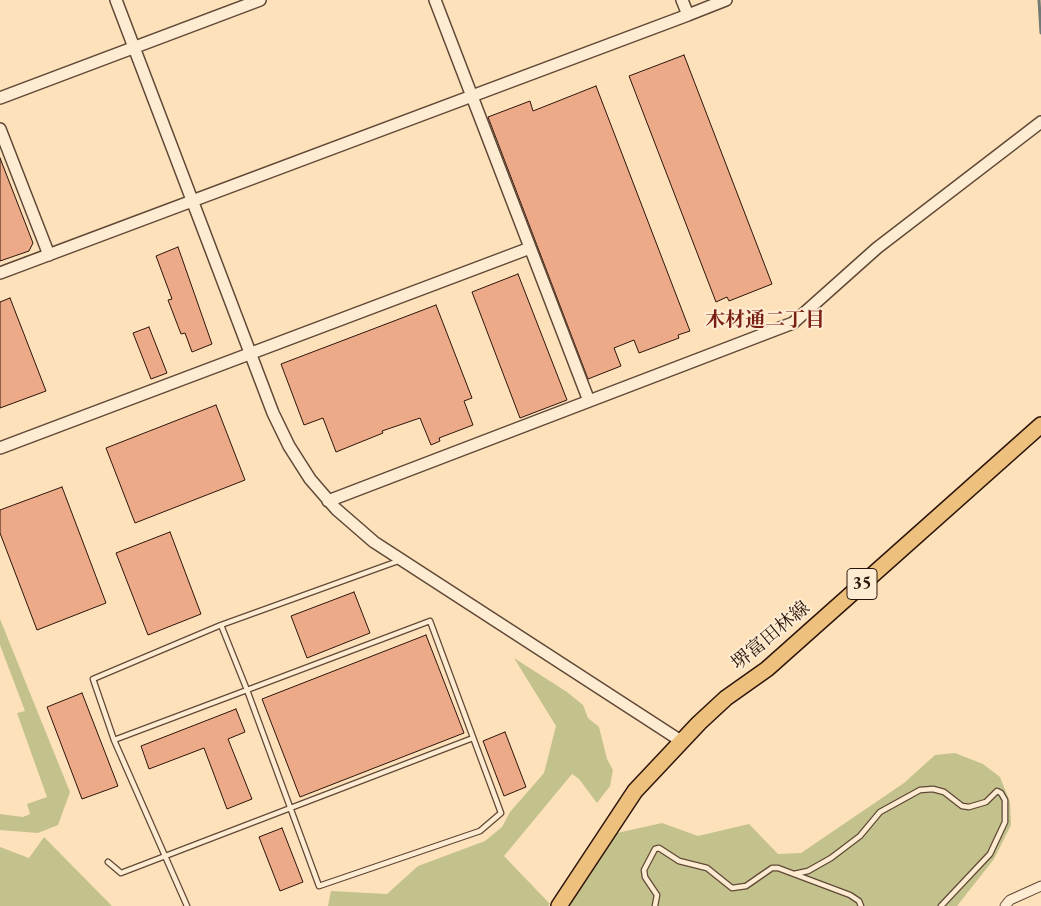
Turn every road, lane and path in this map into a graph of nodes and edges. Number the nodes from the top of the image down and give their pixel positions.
1 (116, 0) edge
2 (260, 0) edge
3 (435, 0) edge
4 (682, 0) edge
5 (726, 0) edge
6 (688, 15) junction
7 (134, 48) junction
8 (471, 95) junction
9 (0, 98) edge
10 (1041, 122) edge
11 (0, 129) edge
12 (192, 201) junction
13 (530, 248) junction
14 (49, 255) junction
15 (0, 273) edge
16 (250, 354) junction
17 (589, 401) junction
18 (1041, 425) edge
19 (0, 448) edge
20 (328, 501) junction
21 (401, 560) junction
22 (221, 625) junction
23 (247, 690) junction
24 (473, 738) junction
25 (114, 740) junction
26 (681, 741) junction
27 (291, 809) junction
28 (166, 857) junction
29 (108, 862) dead end
30 (794, 874) junction
31 (1041, 886) edge
32 (187, 906) edge
33 (559, 906) edge
34 (655, 906) edge
35 (861, 906) edge
36 (941, 906) edge
37 (1005, 906) edge

1 - 7 street
2 - 7 street
3 - 8 street
4 - 6 street
5 - 6 street
6 - 8 street
7 - 9 street
7 - 12 street
8 - 12 street
8 - 13 street
10 - 17 street
11 - 14 street
12 - 14 street
12 - 16 street
13 - 16 street
13 - 17 street
14 - 15 street
16 - 19 street
16 - 20 street
17 - 20 street
18 - 26 main road, 堺富田林線 / 35
20 - 21 street
21 - 22 lane
21 - 26 street
22 - 23 lane
22 - 25 lane
23 - 24 lane
23 - 25 lane
23 - 27 lane
24 - 27 lane
24 - 27 lane
25 - 28 lane
26 - 33 main road, 堺富田林線 / 35
27 - 28 lane
28 - 29 lane
28 - 32 lane
30 - 34 lane
30 - 35 lane
30 - 36 lane
31 - 37 street

